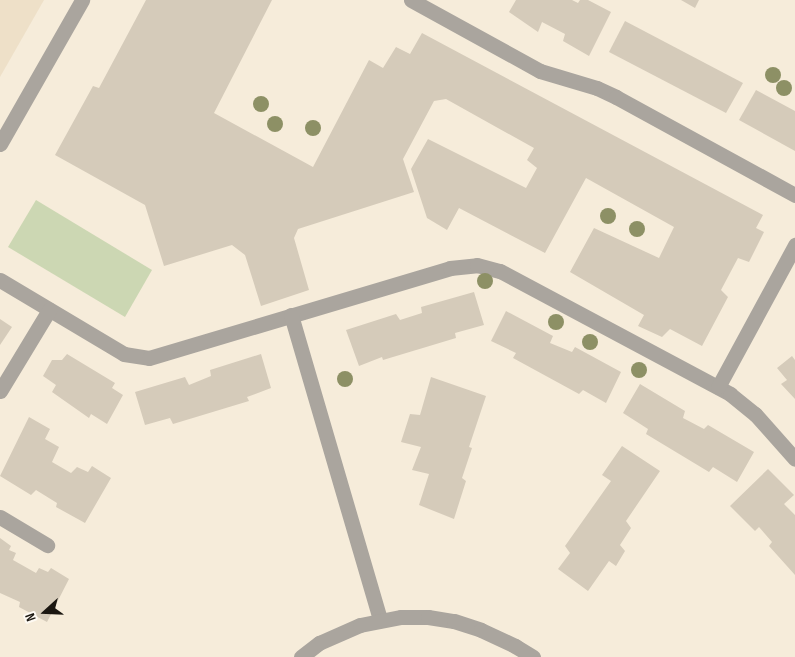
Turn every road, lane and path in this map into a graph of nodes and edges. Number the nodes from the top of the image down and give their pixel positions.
1 (82, 0) edge
2 (411, 0) edge
3 (0, 144) edge
4 (795, 195) edge
5 (795, 245) edge
6 (0, 280) edge
7 (49, 310) junction
8 (291, 315) junction
9 (718, 388) junction
10 (0, 391) edge
11 (795, 459) edge
12 (0, 518) edge
13 (47, 545) dead end
14 (380, 620) junction
15 (301, 657) edge
16 (533, 657) edge

1 - 3 street
2 - 4 street
5 - 9 street
6 - 7 street
7 - 8 street
7 - 10 street
8 - 9 street
8 - 14 street
9 - 11 street
12 - 13 street
14 - 15 street
14 - 16 street

